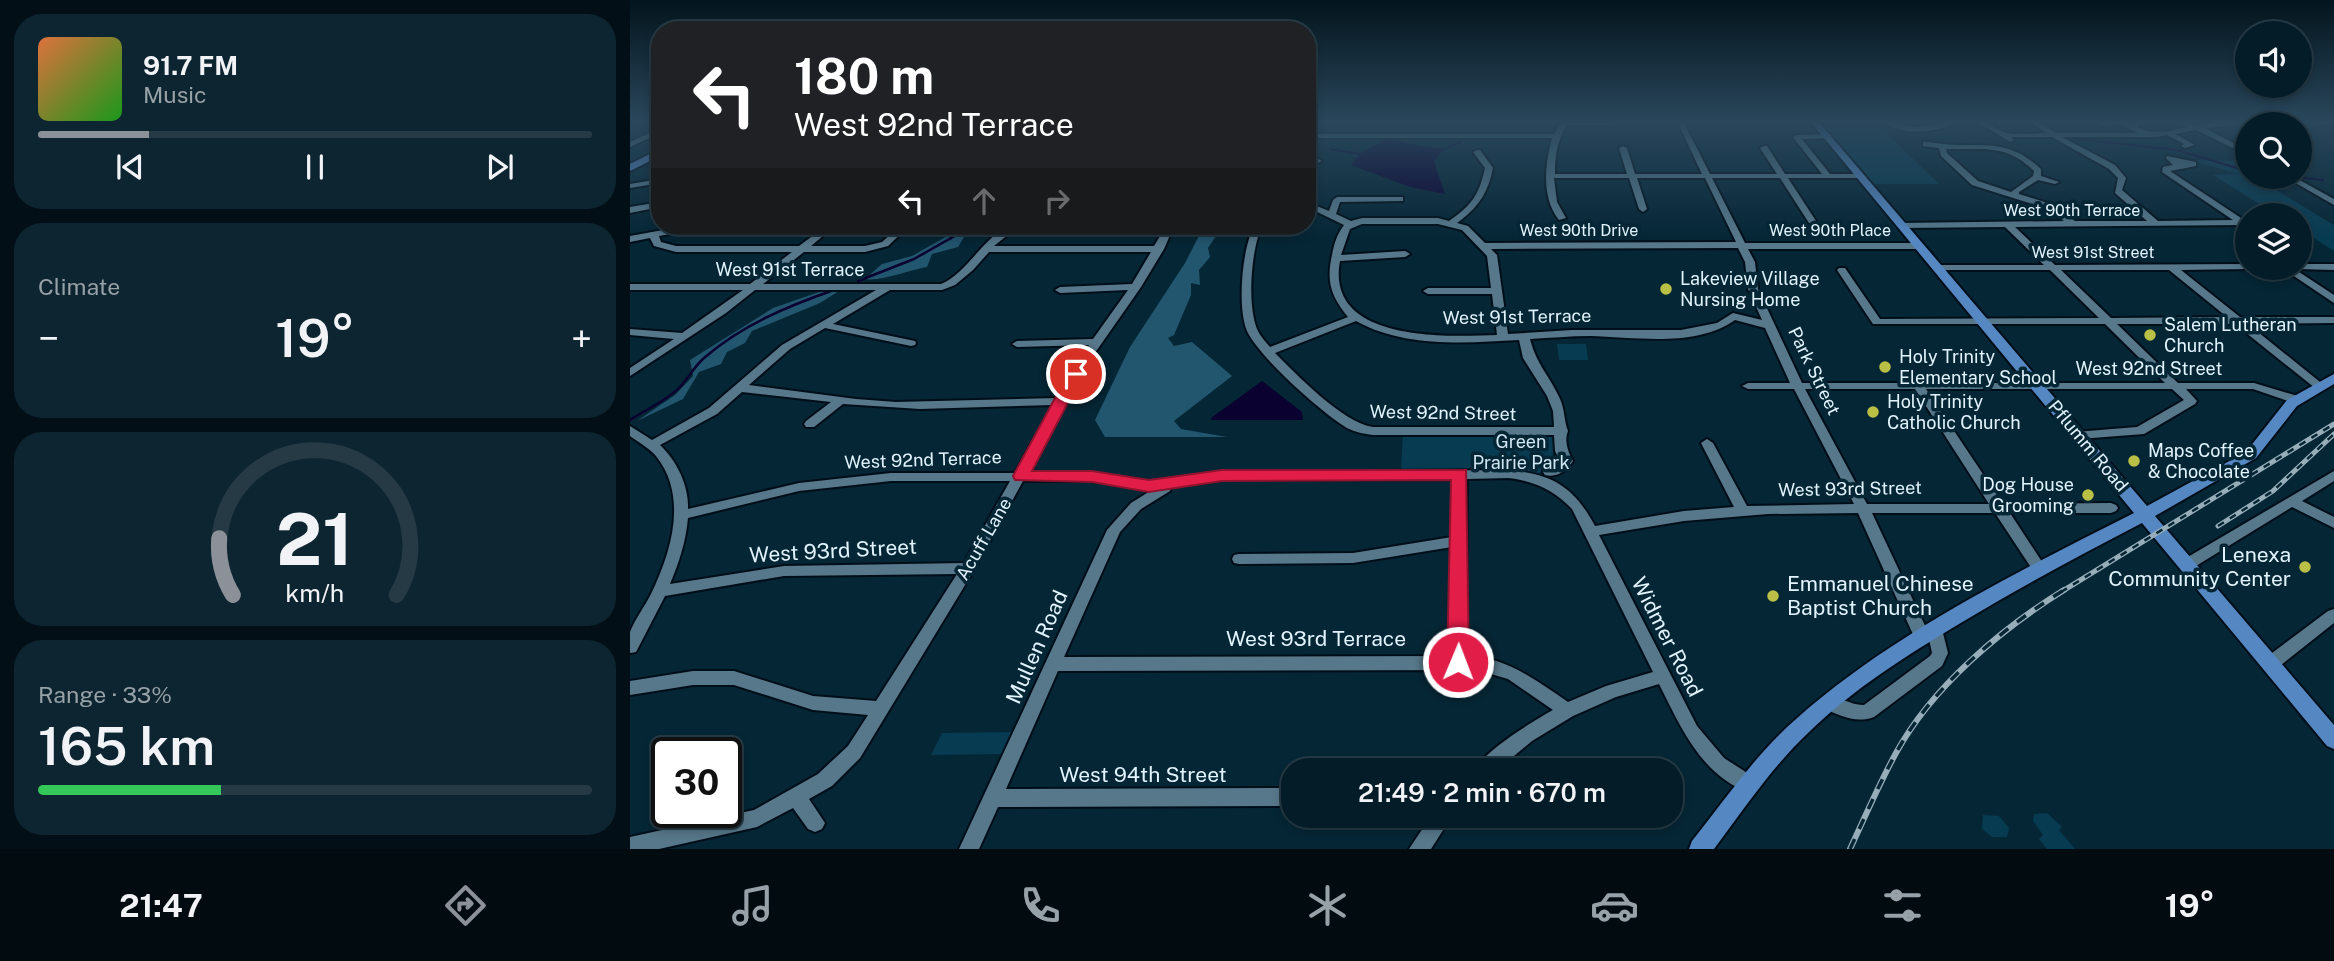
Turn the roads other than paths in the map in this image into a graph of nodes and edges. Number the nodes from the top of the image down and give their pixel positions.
1 (1483, 161) edge
2 (1554, 161) edge
3 (1627, 161) edge
4 (1699, 161) edge
5 (1773, 161) edge
6 (1816, 161) edge
7 (1847, 161) edge
8 (1951, 161) edge
9 (2025, 161) edge
10 (2100, 161) edge
11 (2177, 164) dead end
12 (1552, 176) junction
13 (1632, 176) junction
14 (1707, 176) junction
15 (1783, 176) junction
16 (1828, 176) junction
17 (1860, 176) junction
18 (2037, 177) junction
19 (651, 182) edge
20 (2055, 182) dead end
21 (630, 186) edge
22 (2310, 189) edge
23 (2015, 194) junction
24 (1400, 199) dead end
25 (2334, 202) edge
26 (651, 206) edge
27 (1316, 208) edge
28 (1643, 209) dead end
29 (630, 210) edge
30 (1332, 215) junction
31 (2235, 217) edge
32 (1562, 218) dead end
33 (1812, 221) dead end
34 (1452, 223) junction
35 (2155, 223) junction
36 (1350, 224) junction
37 (2007, 224) junction
38 (2073, 224) junction
39 (2235, 224) edge
40 (1901, 225) junction
41 (654, 235) joint
42 (820, 235) edge
43 (894, 235) edge
44 (998, 235) edge
45 (1166, 235) edge
46 (1252, 235) edge
47 (630, 239) edge
48 (1485, 246) junction
49 (1743, 246) junction
50 (1918, 246) junction
51 (802, 249) junction
52 (985, 249) junction
53 (1159, 249) junction
54 (1405, 254) dead end
55 (1337, 258) junction
56 (2312, 266) edge
57 (2235, 267) edge
58 (2334, 267) edge
59 (1938, 268) junction
60 (2054, 268) junction
61 (2172, 268) junction
62 (1842, 270) dead end
63 (2305, 280) edge
64 (630, 287) edge
65 (888, 287) junction
66 (954, 287) joint
67 (1136, 287) junction
68 (752, 288) junction
69 (1060, 290) dead end
70 (1497, 290) junction
71 (1427, 291) dead end
72 (2334, 300) edge
73 (1355, 317) junction
74 (2334, 320) edge
75 (2108, 321) junction
76 (2239, 321) junction
77 (1984, 322) junction
78 (824, 325) junction
79 (1771, 326) junction
80 (630, 332) edge
81 (681, 337) junction
82 (1503, 337) junction
83 (1524, 337) junction
84 (1095, 342) junction
85 (911, 343) dead end
86 (1017, 344) dead end
87 (1269, 351) junction
88 (630, 373) edge
89 (2327, 382) edge
90 (1748, 386) dead end
91 (2038, 386) junction
92 (2176, 386) junction
93 (1799, 387) junction
94 (1919, 387) junction
95 (739, 388) junction
96 (2297, 400) junction
97 (840, 401) junction
98 (1062, 401) junction
99 (810, 424) dead end
100 (630, 430) edge
101 (1562, 431) junction
102 (2079, 435) junction
103 (1707, 443) dead end
104 (653, 444) junction
105 (1460, 474) junction
106 (2334, 475) edge
107 (1021, 476) junction
108 (1548, 477) junction
109 (1127, 484) junction
110 (1171, 485) junction
111 (1566, 494) joint
112 (2292, 501) junction
113 (1136, 506) junction
114 (1862, 508) junction
115 (2000, 508) junction
116 (2111, 508) dead end
117 (1743, 511) junction
118 (2146, 514) junction
119 (682, 515) junction
120 (2334, 523) edge
121 (1591, 533) junction
122 (1460, 541) junction
123 (1239, 559) dead end
124 (2186, 565) junction
125 (968, 568) junction
126 (2039, 568) junction
127 (660, 591) junction
128 (2334, 615) edge
129 (1929, 633) junction
130 (630, 648) edge
131 (1458, 662) junction
132 (1053, 664) junction
133 (2270, 664) junction
134 (1663, 676) junction
135 (630, 688) edge
136 (1828, 703) junction
137 (882, 709) junction
138 (1566, 710) junction
139 (2334, 740) edge
140 (1498, 758) edge
141 (1748, 784) junction
142 (796, 797) junction
143 (1281, 797) edge
144 (992, 798) junction
145 (815, 823) dead end
146 (1434, 828) edge
147 (630, 846) edge
148 (969, 849) edge
149 (1419, 849) edge
150 (1700, 849) edge

1 - 34 street
2 - 12 street
3 - 13 street
4 - 14 street, Park Street
5 - 15 street
6 - 16 street
7 - 17 main road, Pflumm Road
8 - 23 street
9 - 18 street
10 - 35 street
11 - 31 street
12 - 13 street
12 - 32 street
13 - 14 street
13 - 28 street
14 - 15 street
14 - 49 street, Park Street
15 - 16 street
15 - 33 street
16 - 17 street
17 - 40 main road, Pflumm Road
18 - 20 street
18 - 23 street
19 - 21 street
22 - 25 street
23 - 38 street
24 - 30 street
26 - 29 street
27 - 30 street
30 - 36 street
34 - 36 street
34 - 48 street
35 - 38 street, West 90th Terrace
35 - 39 street, West 90th Terrace
36 - 55 street
37 - 38 street, West 90th Terrace
37 - 40 street, West 90th Terrace
37 - 60 street
40 - 50 main road, Pflumm Road
41 - 47 street
41 - 51 street
42 - 51 street
43 - 51 street
44 - 52 street
45 - 53 street, Acuff Lane
46 - 87 street
48 - 49 street, West 90th Drive
48 - 70 street
49 - 50 street, West 90th Place
49 - 79 street, Park Street
50 - 59 main road, Pflumm Road
51 - 68 street
52 - 53 street
52 - 66 street
53 - 67 street, Acuff Lane
54 - 55 street
55 - 73 street
56 - 58 street
57 - 61 street, West 91st Street
59 - 60 street, West 91st Street
59 - 77 main road, Pflumm Road
60 - 61 street, West 91st Street
60 - 75 street
61 - 76 street
62 - 77 street
63 - 72 street
64 - 68 street, West 91st Terrace
65 - 66 street, West 91st Terrace
65 - 68 street, West 91st Terrace
65 - 78 street
67 - 69 street
67 - 84 street, Acuff Lane
68 - 81 street
70 - 71 street
70 - 82 street
73 - 82 street, West 91st Terrace
73 - 87 street
74 - 76 street
75 - 76 street
75 - 77 street
75 - 92 street
76 - 89 street
77 - 91 main road, Pflumm Road
78 - 85 street
78 - 95 street
79 - 83 street, West 91st Terrace
79 - 93 street, Park Street
80 - 81 street
81 - 88 street
82 - 83 street, West 91st Terrace
83 - 101 street
84 - 86 street
84 - 98 street, Acuff Lane
87 - 101 street, West 92nd Street
89 - 96 main road
90 - 93 street, West 92nd Street
91 - 92 street, West 92nd Street
91 - 94 street, West 92nd Street
91 - 102 main road, Pflumm Road
92 - 96 street, West 92nd Street
92 - 102 street
93 - 94 street, West 92nd Street
93 - 114 street, Park Street
94 - 115 street
95 - 97 street
95 - 104 street
96 - 118 main road
97 - 98 street
97 - 99 street
98 - 107 street, Acuff Lane
100 - 104 street
101 - 108 street
102 - 118 main road, Pflumm Road
103 - 117 street
104 - 119 street
105 - 108 street, West 92nd Terrace
105 - 110 street, West 92nd Terrace
105 - 122 street
106 - 112 street
107 - 109 street, West 92nd Terrace
107 - 119 street, West 92nd Terrace
107 - 125 street, Acuff Lane
108 - 111 street, West 92nd Terrace
109 - 110 street, West 92nd Terrace
109 - 113 street
110 - 113 street, Mullen Road
111 - 121 street, Widmer Road
112 - 120 street
112 - 124 street
113 - 132 street, Mullen Road
114 - 115 street, West 93rd Street
114 - 117 street, West 93rd Street
114 - 129 street, Park Street
115 - 116 street, West 93rd Street
115 - 126 street
117 - 121 street, West 93rd Street
118 - 124 main road, Pflumm Road
118 - 126 main road
119 - 127 street
121 - 134 street, Widmer Road
122 - 123 street
122 - 131 street
124 - 133 main road, Pflumm Road
125 - 127 street, West 93rd Street
125 - 137 street, Acuff Lane
126 - 129 main road
127 - 130 street
128 - 133 street
129 - 136 main road
129 - 136 street
131 - 132 street, West 93rd Terrace
131 - 138 street, West 93rd Terrace
132 - 144 street, Mullen Road
133 - 139 main road, Pflumm Road
134 - 138 street
134 - 141 street, Widmer Road
135 - 137 street
136 - 141 main road
137 - 142 street, Acuff Lane
138 - 140 street
141 - 150 main road
142 - 145 street
142 - 147 street, Acuff Lane
143 - 144 street, West 94th Street
144 - 148 street, Mullen Road
146 - 149 street

